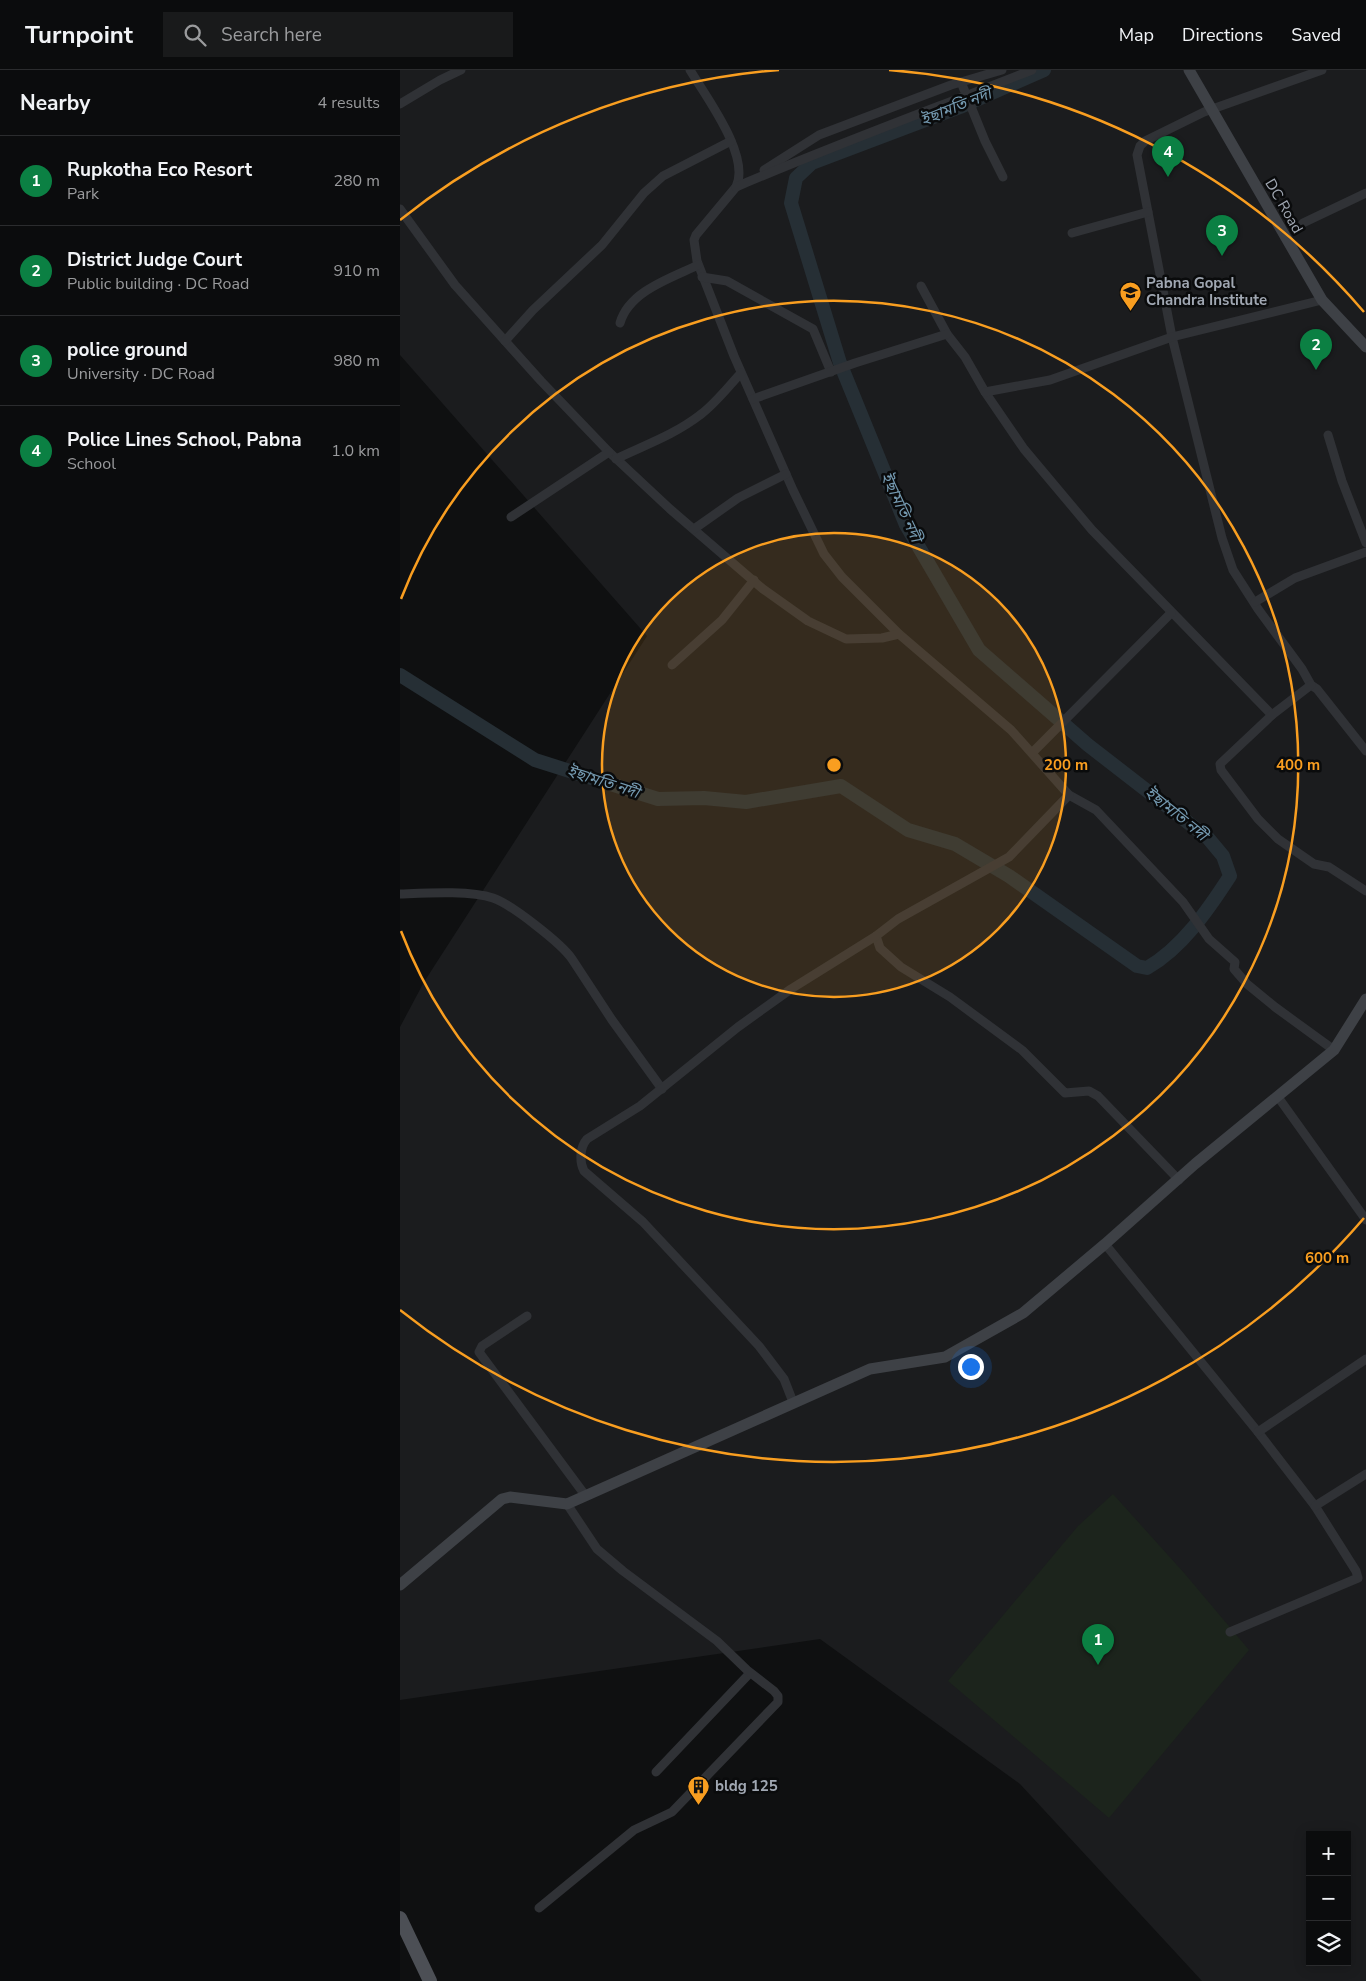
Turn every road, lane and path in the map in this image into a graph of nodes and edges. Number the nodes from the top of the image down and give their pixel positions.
1 (461, 70) edge
2 (690, 70) edge
3 (1002, 70) edge
4 (1032, 70) edge
5 (1189, 70) edge
6 (1322, 70) edge
7 (961, 82) junction
8 (400, 104) edge
9 (1208, 110) junction
10 (731, 141) junction
11 (1003, 177) dead end
12 (738, 185) junction
13 (1366, 193) edge
14 (400, 209) edge
15 (1148, 212) junction
16 (1303, 223) dead end
17 (1072, 233) dead end
18 (698, 265) junction
19 (702, 277) junction
20 (921, 286) dead end
21 (1322, 300) junction
22 (620, 323) dead end
23 (947, 334) junction
24 (1172, 337) junction
25 (505, 341) junction
26 (1366, 347) edge
27 (831, 372) junction
28 (741, 373) junction
29 (985, 392) junction
30 (753, 399) junction
31 (1328, 435) dead end
32 (609, 452) junction
33 (616, 459) junction
34 (786, 474) junction
35 (511, 517) dead end
36 (694, 530) junction
37 (1366, 543) edge
38 (1366, 552) edge
39 (754, 580) junction
40 (1255, 602) junction
41 (1171, 613) junction
42 (899, 634) junction
43 (672, 665) dead end
44 (1311, 685) junction
45 (1272, 715) junction
46 (1366, 751) edge
47 (1032, 753) junction
48 (1069, 795) junction
49 (1366, 891) edge
50 (400, 894) edge
51 (876, 936) junction
52 (1366, 999) edge
53 (1334, 1050) junction
54 (662, 1088) junction
55 (1278, 1097) junction
56 (1179, 1180) junction
57 (1366, 1220) edge
58 (1105, 1244) junction
59 (527, 1316) dead end
60 (1366, 1360) edge
61 (793, 1402) junction
62 (1258, 1432) junction
63 (1366, 1474) edge
64 (585, 1495) junction
65 (567, 1504) junction
66 (1315, 1506) junction
67 (1362, 1577) edge
68 (400, 1585) edge
69 (1230, 1632) dead end
70 (750, 1673) junction
71 (656, 1772) dead end
72 (539, 1908) dead end
73 (400, 1918) edge
74 (430, 1981) edge

1 - 8 street
2 - 10 street
3 - 7 street
4 - 12 street
5 - 9 street, DC Road
6 - 9 street
7 - 11 street
7 - 12 street
9 - 15 street
9 - 21 street, DC Road
10 - 12 street
10 - 25 street
12 - 18 street
13 - 16 street
14 - 25 street
15 - 17 street
15 - 24 street
18 - 19 street
18 - 22 street
19 - 27 street
19 - 28 street
20 - 23 street
21 - 24 street
21 - 26 street, DC Road
23 - 27 street
23 - 29 street
24 - 29 street
24 - 40 street
25 - 32 street
27 - 30 street
28 - 30 street
28 - 33 street
29 - 41 street
30 - 34 street
31 - 37 street
32 - 33 street
32 - 35 street
33 - 36 street
34 - 36 street
34 - 42 street
36 - 39 street
38 - 40 street
39 - 42 street
39 - 43 street
40 - 44 street
41 - 45 street
41 - 47 street
42 - 47 street
44 - 45 street
44 - 46 street
45 - 49 street
47 - 48 street
48 - 51 street
48 - 53 street
50 - 54 street
51 - 54 street
51 - 56 street
52 - 53 street
53 - 55 street
54 - 61 street
55 - 56 street
55 - 57 street
56 - 58 street
58 - 61 street
58 - 62 street
59 - 64 street
60 - 62 street
61 - 64 street
62 - 66 street
63 - 66 street
64 - 65 street
65 - 68 street
65 - 70 street
66 - 67 street
67 - 69 street
70 - 71 street
70 - 72 street
73 - 74 main road

